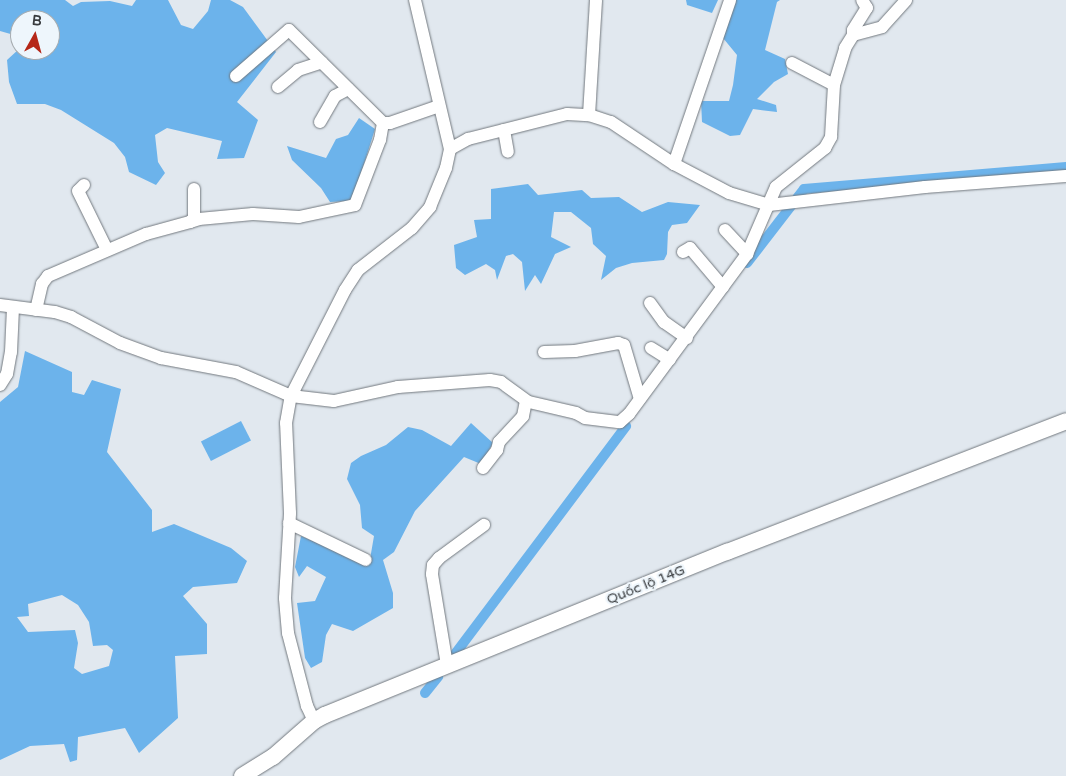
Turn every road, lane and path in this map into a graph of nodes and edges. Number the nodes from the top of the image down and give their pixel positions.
1 (415, 0) edge
2 (596, 0) edge
3 (730, 0) edge
4 (862, 0) edge
5 (903, 1) edge
6 (853, 34) junction
7 (322, 62) junction
8 (792, 63) dead end
9 (236, 76) dead end
10 (834, 85) junction
11 (278, 87) dead end
12 (348, 89) junction
13 (439, 106) junction
14 (589, 115) junction
15 (320, 122) dead end
16 (383, 123) junction
17 (504, 130) junction
18 (450, 149) junction
19 (508, 152) dead end
20 (674, 164) junction
21 (1066, 176) edge
22 (84, 185) dead end
23 (194, 189) dead end
24 (768, 205) junction
25 (190, 222) junction
26 (725, 230) dead end
27 (106, 250) junction
28 (683, 252) dead end
29 (747, 254) junction
30 (723, 287) junction
31 (650, 303) dead end
32 (0, 305) edge
33 (13, 308) junction
34 (36, 310) junction
35 (687, 338) junction
36 (651, 348) dead end
37 (544, 352) dead end
38 (670, 360) junction
39 (0, 385) edge
40 (291, 396) junction
41 (640, 398) junction
42 (526, 401) junction
43 (1066, 421) edge
44 (483, 468) dead end
45 (289, 523) junction
46 (484, 525) dead end
47 (366, 560) dead end
48 (447, 665) junction
49 (314, 721) junction
50 (242, 776) edge

1 - 13 street
2 - 14 street
3 - 20 street
4 - 6 street
5 - 6 street
6 - 10 street
7 - 9 street
7 - 11 street
7 - 12 street
8 - 10 street
10 - 24 street
12 - 15 street
12 - 16 street
13 - 16 street
13 - 18 street
14 - 17 street
14 - 20 street
16 - 25 street
17 - 18 street
17 - 19 street
18 - 40 street
20 - 24 street
21 - 24 street
22 - 27 street
23 - 25 street
24 - 29 street
25 - 27 street
26 - 29 street
27 - 34 street
28 - 30 street
29 - 30 street
30 - 35 street
31 - 35 street
32 - 33 street
33 - 34 street
33 - 39 street
34 - 40 street
35 - 38 street
36 - 38 street
37 - 41 street
38 - 41 street
40 - 42 street
40 - 45 street
41 - 42 street
42 - 44 street
43 - 48 main road, Quốc lộ 14G
45 - 47 street
45 - 49 street
46 - 48 street
48 - 49 main road, Quốc lộ 14G
49 - 50 main road, Quốc lộ 14G

